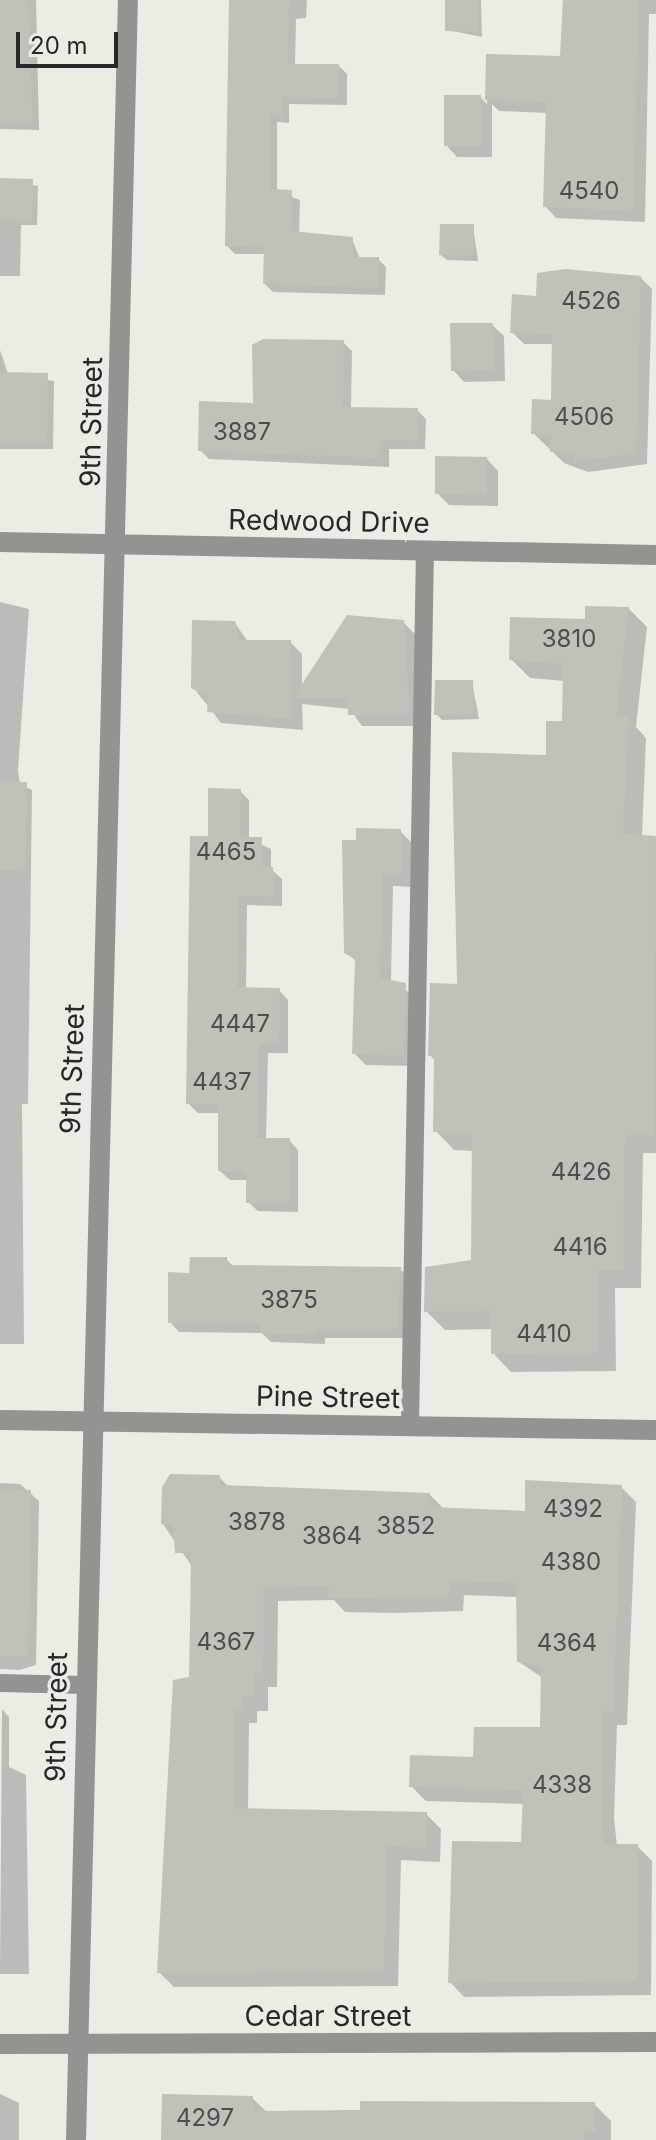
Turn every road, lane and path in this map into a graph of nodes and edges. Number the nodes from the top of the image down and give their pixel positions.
1 (128, 0) edge
2 (0, 542) edge
3 (115, 545) junction
4 (425, 551) junction
5 (656, 555) edge
6 (0, 1420) edge
7 (89, 1421) junction
8 (410, 1426) junction
9 (656, 1430) edge
10 (0, 1683) edge
11 (84, 1685) junction
12 (656, 2042) edge
13 (0, 2044) edge
14 (77, 2047) junction
15 (76, 2140) edge

1 - 3 street, 9th Street
2 - 3 street, Redwood Drive
3 - 4 street, Redwood Drive
3 - 7 street, 9th Street
4 - 5 street, Redwood Drive
4 - 8 lane
6 - 7 street, Pine Street
7 - 8 street, Pine Street
7 - 11 street, 9th Street
8 - 9 street, Pine Street
10 - 11 lane
11 - 14 street, 9th Street
12 - 14 street, Cedar Street
13 - 14 street, Cedar Street
14 - 15 street, 9th Street

